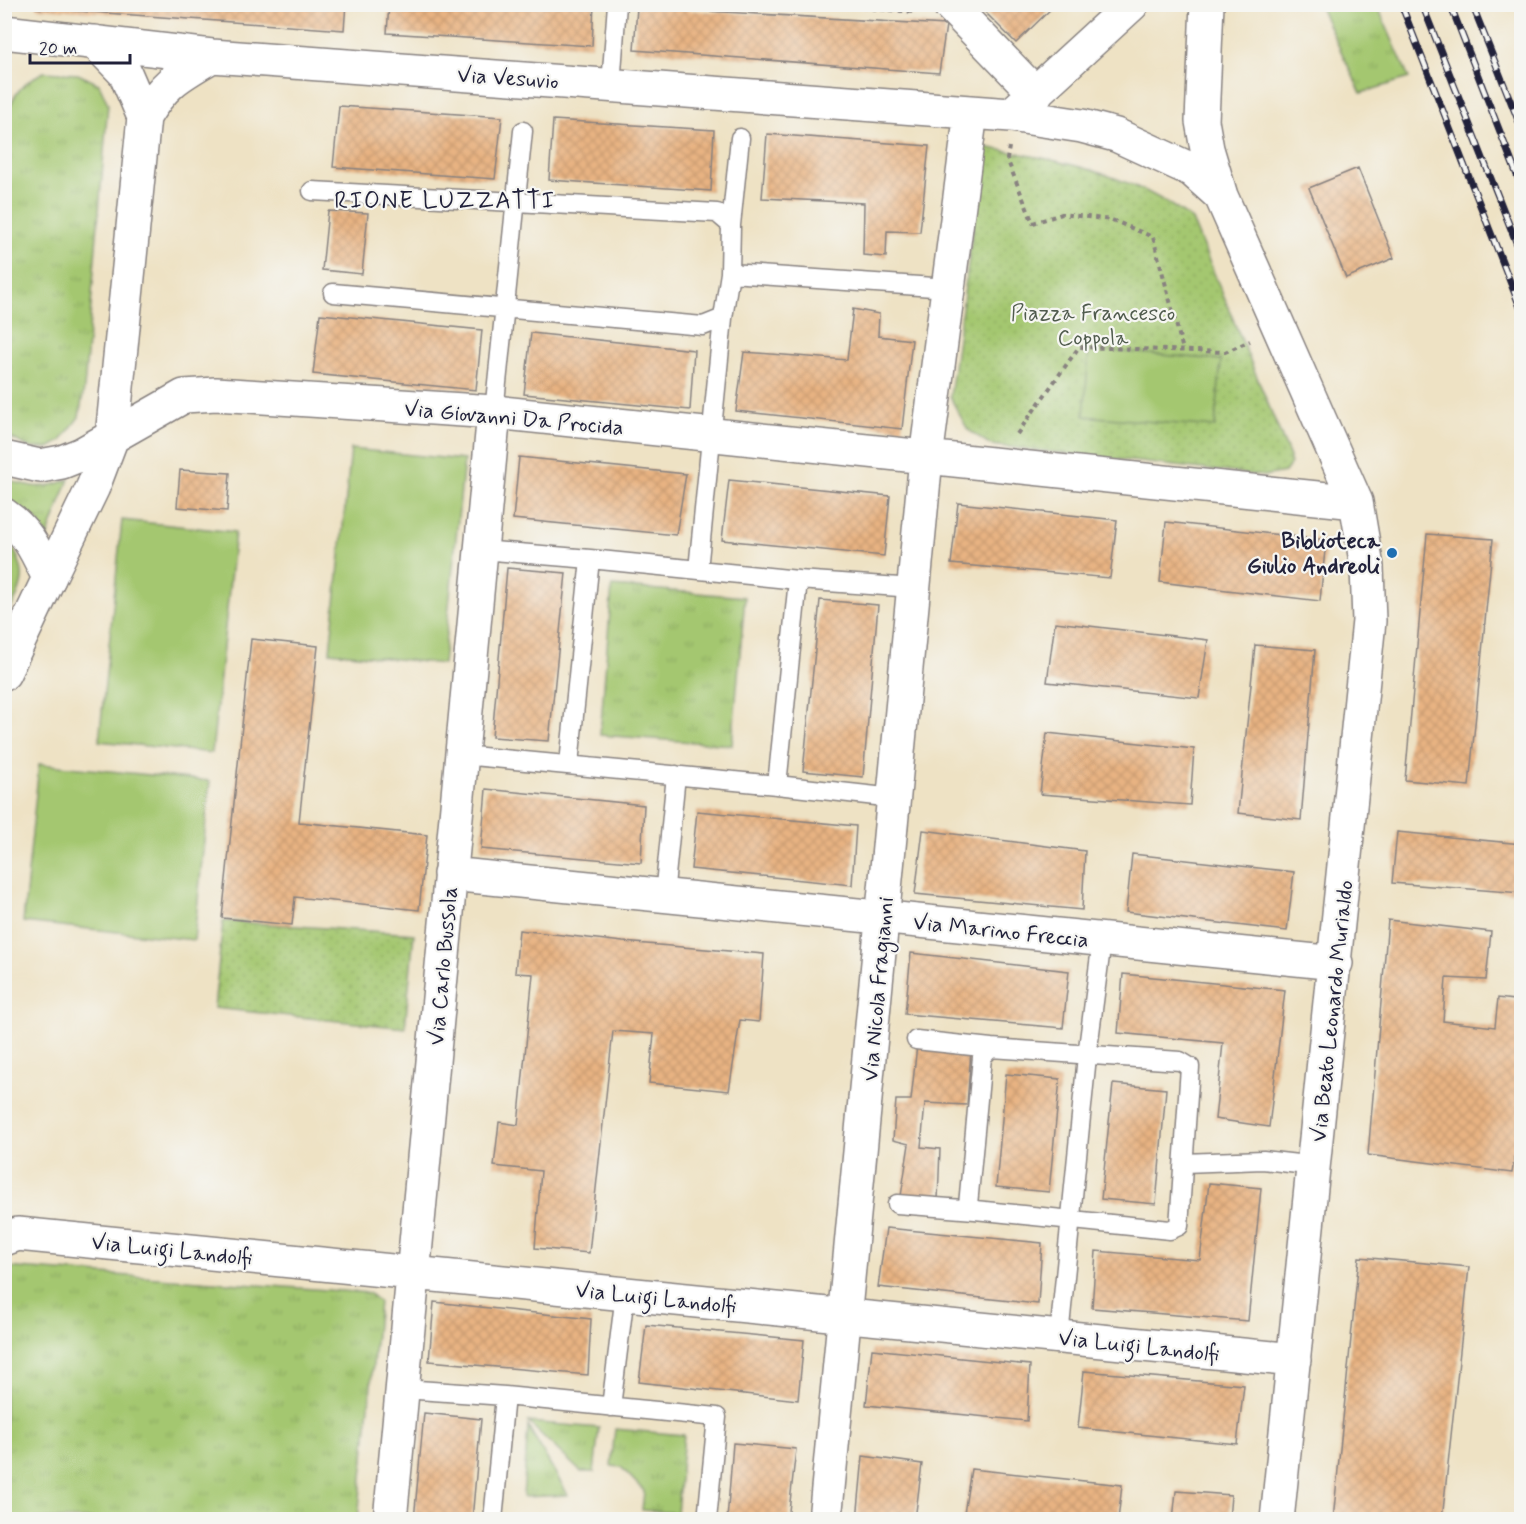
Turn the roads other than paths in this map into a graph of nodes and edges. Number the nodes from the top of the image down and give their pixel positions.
1 (617, 4) edge
2 (1132, 4) edge
3 (1207, 4) edge
4 (954, 10) edge
5 (4, 32) edge
6 (95, 42) junction
7 (212, 56) junction
8 (611, 85) junction
9 (1036, 94) junction
10 (971, 112) junction
11 (1011, 115) junction
12 (144, 117) junction
13 (523, 130) dead end
14 (740, 138) dead end
15 (312, 190) dead end
16 (1221, 196) junction
17 (514, 201) junction
18 (731, 225) junction
19 (730, 273) junction
20 (948, 288) junction
21 (333, 293) dead end
22 (505, 309) junction
23 (723, 318) junction
24 (494, 412) junction
25 (713, 436) junction
26 (112, 437) junction
27 (4, 458) edge
28 (926, 458) junction
29 (1356, 502) junction
30 (4, 515) edge
31 (481, 549) junction
32 (590, 559) junction
33 (698, 570) junction
34 (49, 578) junction
35 (798, 580) junction
36 (914, 588) junction
37 (4, 673) edge
38 (462, 755) junction
39 (569, 764) junction
40 (676, 775) junction
41 (777, 785) junction
42 (894, 798) junction
43 (450, 874) junction
44 (664, 896) junction
45 (883, 918) junction
46 (1102, 940) junction
47 (1336, 963) junction
48 (916, 1040) dead end
49 (991, 1048) junction
50 (1088, 1056) junction
51 (1184, 1163) junction
52 (1314, 1166) junction
53 (897, 1204) dead end
54 (975, 1210) junction
55 (1071, 1220) junction
56 (9, 1232) edge
57 (414, 1273) junction
58 (625, 1294) junction
59 (846, 1316) junction
60 (1059, 1337) junction
61 (1294, 1360) junction
62 (403, 1389) junction
63 (505, 1396) junction
64 (611, 1407) junction
65 (390, 1520) edge
66 (493, 1520) edge
67 (707, 1520) edge
68 (825, 1520) edge
69 (1277, 1520) edge

1 - 8 lane
2 - 9 street
3 - 16 street
4 - 9 street
5 - 6 street, Via Vesuvio
6 - 7 street, Via Vesuvio
6 - 12 street
7 - 8 street, Via Vesuvio
7 - 12 street
8 - 10 street, Via Vesuvio
9 - 11 street
10 - 11 street, Via Vesuvio
10 - 20 street
11 - 16 street
12 - 26 street
13 - 17 lane
14 - 18 lane
15 - 17 lane
16 - 29 street
17 - 18 lane
17 - 22 lane
18 - 19 lane
19 - 20 lane
19 - 23 lane
20 - 28 street
21 - 22 lane
22 - 23 lane
22 - 24 lane
23 - 25 lane
24 - 25 street, Via Giovanni Da Procida
24 - 26 street, Via Giovanni Da Procida
24 - 31 street, Via Carlo Bussola
25 - 28 street, Via Giovanni Da Procida
25 - 33 lane
26 - 27 street, Via Giovanni Da Procida
26 - 34 street
28 - 29 street
28 - 36 street, Via Nicola Fragianni
29 - 47 street, Via Beato Leonardo Murialdo
30 - 34 street
31 - 32 lane
31 - 38 street, Via Carlo Bussola
32 - 33 lane
32 - 39 lane
33 - 35 lane
34 - 37 street
35 - 36 lane
35 - 41 lane
36 - 42 street, Via Nicola Fragianni
38 - 39 lane
38 - 43 street, Via Carlo Bussola
39 - 40 lane
40 - 41 lane
40 - 44 lane
41 - 42 lane
42 - 45 street, Via Nicola Fragianni
43 - 44 street, Via Marino Freccia
43 - 57 street, Via Carlo Bussola
44 - 45 street, Via Marino Freccia
45 - 46 street, Via Marino Freccia
45 - 59 street, Via Nicola Fragianni
46 - 47 street, Via Marino Freccia
46 - 50 lane
47 - 52 street, Via Beato Leonardo Murialdo
48 - 49 lane
49 - 50 lane
49 - 54 lane
50 - 51 lane
50 - 55 lane
51 - 52 lane
51 - 55 lane
52 - 61 street, Via Beato Leonardo Murialdo
53 - 54 lane
54 - 55 lane
55 - 60 lane
56 - 57 street, Via Luigi Landolfi
57 - 58 street, Via Luigi Landolfi
57 - 62 street, Via Carlo Bussola
58 - 59 street, Via Luigi Landolfi
58 - 64 lane
59 - 60 street, Via Luigi Landolfi
59 - 68 street, Via Nicola Fragianni
60 - 61 street, Via Luigi Landolfi
61 - 69 street, Via Beato Leonardo Murialdo
62 - 63 lane
62 - 65 street, Via Carlo Bussola
63 - 64 lane
63 - 66 lane
64 - 67 lane

